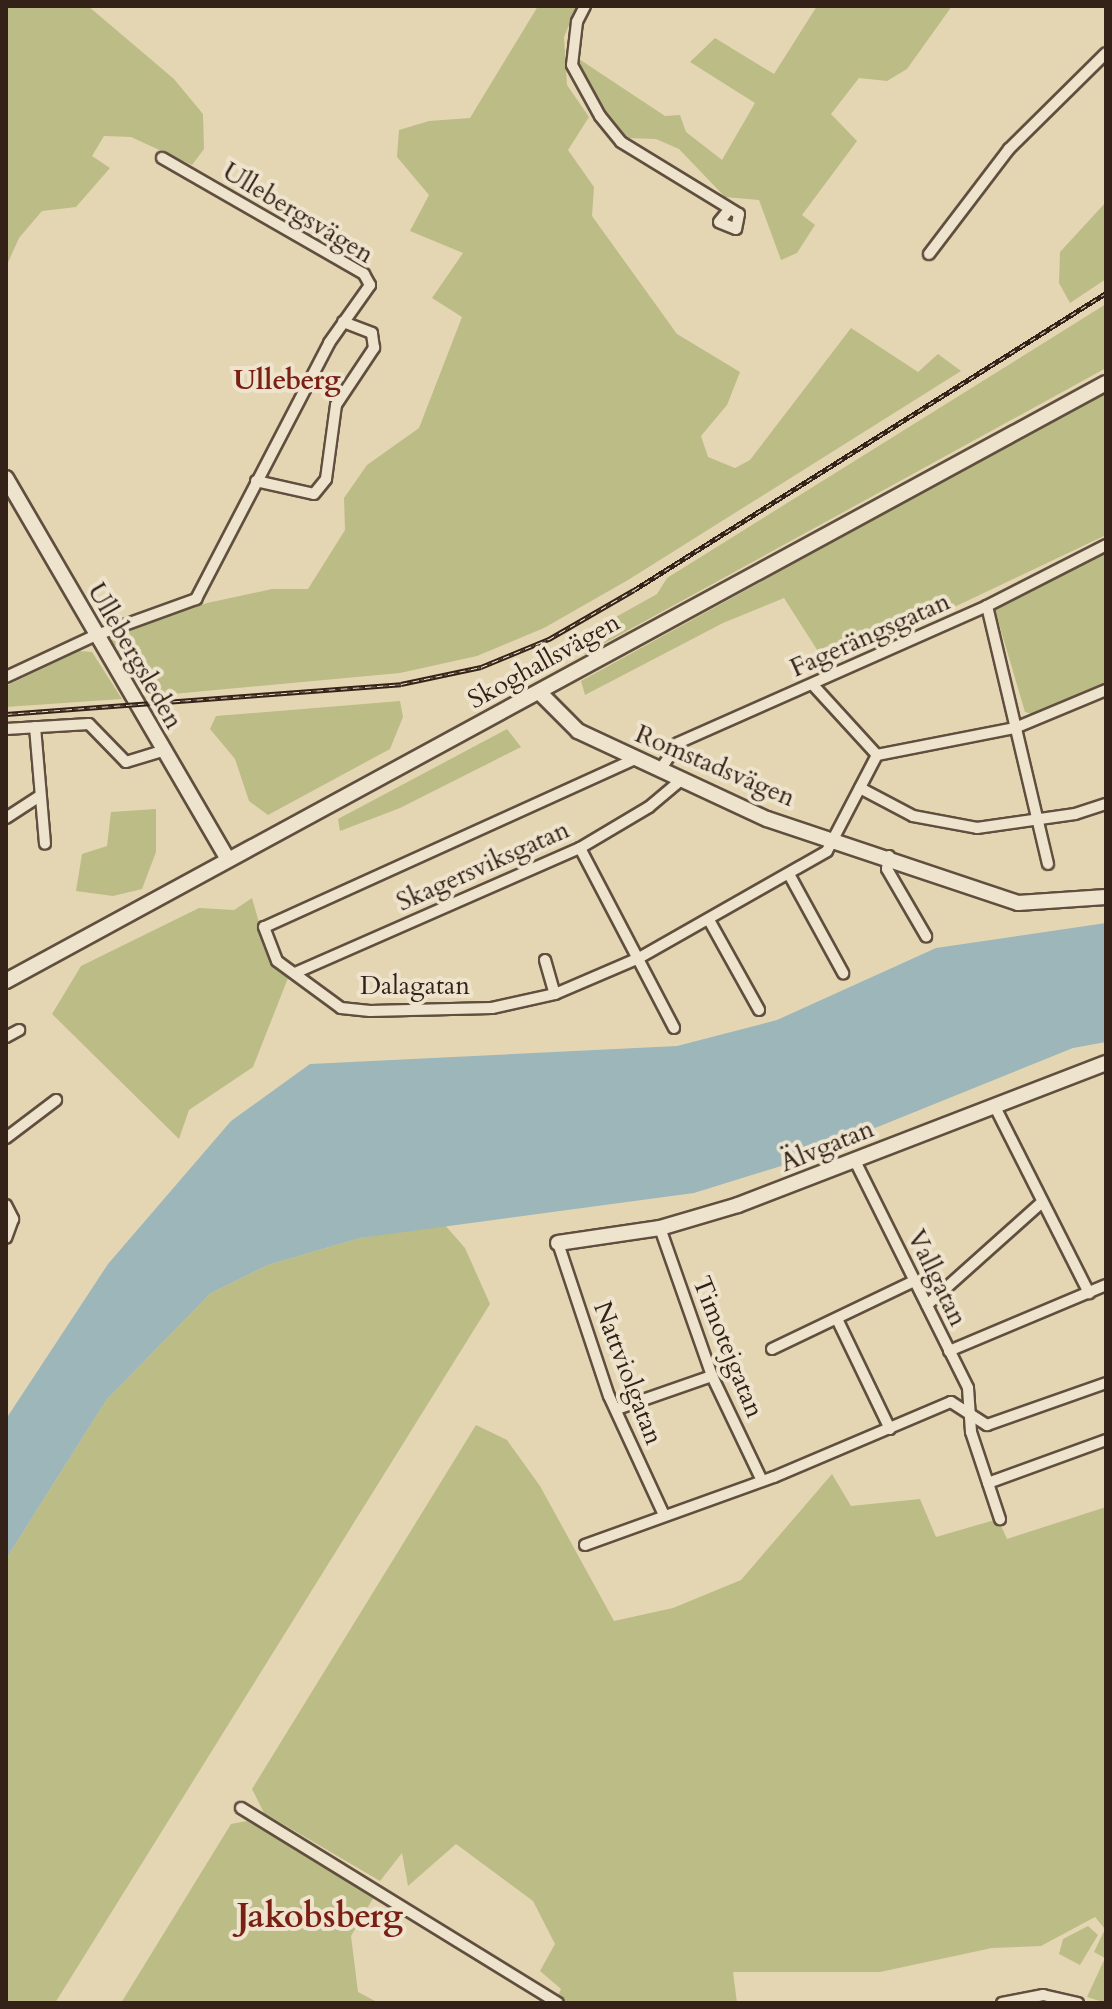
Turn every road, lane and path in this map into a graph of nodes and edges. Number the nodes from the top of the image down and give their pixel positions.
1 (585, 6) edge
2 (1106, 53) edge
3 (162, 158) dead end
4 (728, 211) dead end
5 (929, 254) dead end
6 (343, 322) junction
7 (1106, 383) edge
8 (6, 478) edge
9 (256, 481) junction
10 (1106, 545) edge
11 (987, 606) junction
12 (94, 636) junction
13 (6, 677) edge
14 (814, 686) junction
15 (1106, 690) edge
16 (539, 692) junction
17 (35, 727) junction
18 (1015, 728) junction
19 (6, 729) edge
20 (163, 751) junction
21 (877, 755) junction
22 (635, 759) junction
23 (660, 770) junction
24 (680, 781) junction
25 (860, 788) junction
26 (38, 797) junction
27 (1106, 804) edge
28 (6, 818) edge
29 (1040, 820) junction
30 (832, 837) junction
31 (45, 844) dead end
32 (580, 848) junction
33 (889, 855) junction
34 (227, 857) junction
35 (1048, 864) dead end
36 (790, 876) junction
37 (1106, 897) edge
38 (709, 920) junction
39 (926, 936) dead end
40 (639, 958) junction
41 (545, 960) dead end
42 (295, 973) junction
43 (843, 973) dead end
44 (6, 981) edge
45 (555, 994) junction
46 (759, 1010) dead end
47 (674, 1028) dead end
48 (19, 1030) dead end
49 (6, 1037) edge
50 (1106, 1063) edge
51 (56, 1100) dead end
52 (994, 1105) junction
53 (6, 1138) edge
54 (856, 1163) junction
55 (1041, 1203) junction
56 (6, 1205) edge
57 (660, 1228) junction
58 (6, 1238) edge
59 (558, 1243) joint
60 (914, 1281) junction
61 (1105, 1287) edge
62 (1089, 1293) junction
63 (927, 1305) junction
64 (837, 1319) junction
65 (772, 1349) dead end
66 (949, 1351) junction
67 (712, 1376) junction
68 (1106, 1383) edge
69 (617, 1409) junction
70 (971, 1414) junction
71 (890, 1429) junction
72 (1106, 1440) edge
73 (762, 1481) junction
74 (988, 1483) junction
75 (660, 1517) junction
76 (1000, 1519) dead end
77 (585, 1545) dead end
78 (241, 1808) dead end
79 (558, 2003) edge
80 (1002, 2003) edge
81 (1078, 2003) edge

1 - 4 street
2 - 5 street
3 - 6 street, Ullebergsvägen
6 - 9 street, Ullebergsvägen
6 - 9 street
7 - 16 main road, Skoghallsvägen
8 - 12 main road, Ullebergsleden
9 - 12 street, Ullebergsvägen
10 - 11 street, Fagerängsgatan
11 - 14 street, Fagerängsgatan
11 - 18 street
12 - 13 street, Ullebergsvägen
12 - 20 main road, Ullebergsleden
14 - 21 street
14 - 23 street, Fagerängsgatan
15 - 18 street
16 - 22 main road, Romstadsvägen
16 - 34 main road, Skoghallsvägen
17 - 19 street
17 - 20 street
17 - 26 street
18 - 21 street
18 - 29 street
20 - 34 main road, Ullebergsleden
21 - 25 street, Dalagatan
22 - 23 main road, Romstadsvägen
22 - 42 street, Dalagatan
23 - 24 main road, Romstadsvägen
24 - 30 main road, Romstadsvägen
24 - 32 street, Skagersviksgatan
25 - 29 street
25 - 30 street, Dalagatan
26 - 28 street
26 - 31 street
27 - 29 street
29 - 35 street
30 - 33 main road, Romstadsvägen
30 - 36 street, Dalagatan
32 - 40 street
32 - 42 street, Skagersviksgatan
33 - 37 main road, Romstadsvägen
33 - 39 street
34 - 44 main road, Skoghallsvägen
36 - 38 street, Dalagatan
36 - 43 street
38 - 40 street, Dalagatan
38 - 46 street
40 - 45 street, Dalagatan
40 - 47 street
41 - 45 street
42 - 45 street, Dalagatan
48 - 49 street
50 - 52 main road, Älvgatan
51 - 53 street
52 - 54 main road, Älvgatan
52 - 55 street
54 - 57 main road, Älvgatan
54 - 60 street, Vallgatan
55 - 62 street
55 - 63 street
56 - 58 street
57 - 59 main road, Älvgatan
57 - 67 street, Timotejgatan
59 - 69 street, Nattviolgatan
60 - 63 street, Vallgatan
60 - 64 street
61 - 62 street
62 - 66 street
63 - 66 street, Vallgatan
64 - 65 street
64 - 71 street
66 - 70 street, Vallgatan
67 - 69 street
67 - 73 street, Timotejgatan
68 - 70 street
69 - 75 street, Nattviolgatan
70 - 71 street
70 - 74 street, Vallgatan
71 - 73 street
72 - 74 street
73 - 75 street
74 - 76 street, Vallgatan
75 - 77 street
78 - 79 street
80 - 81 street

